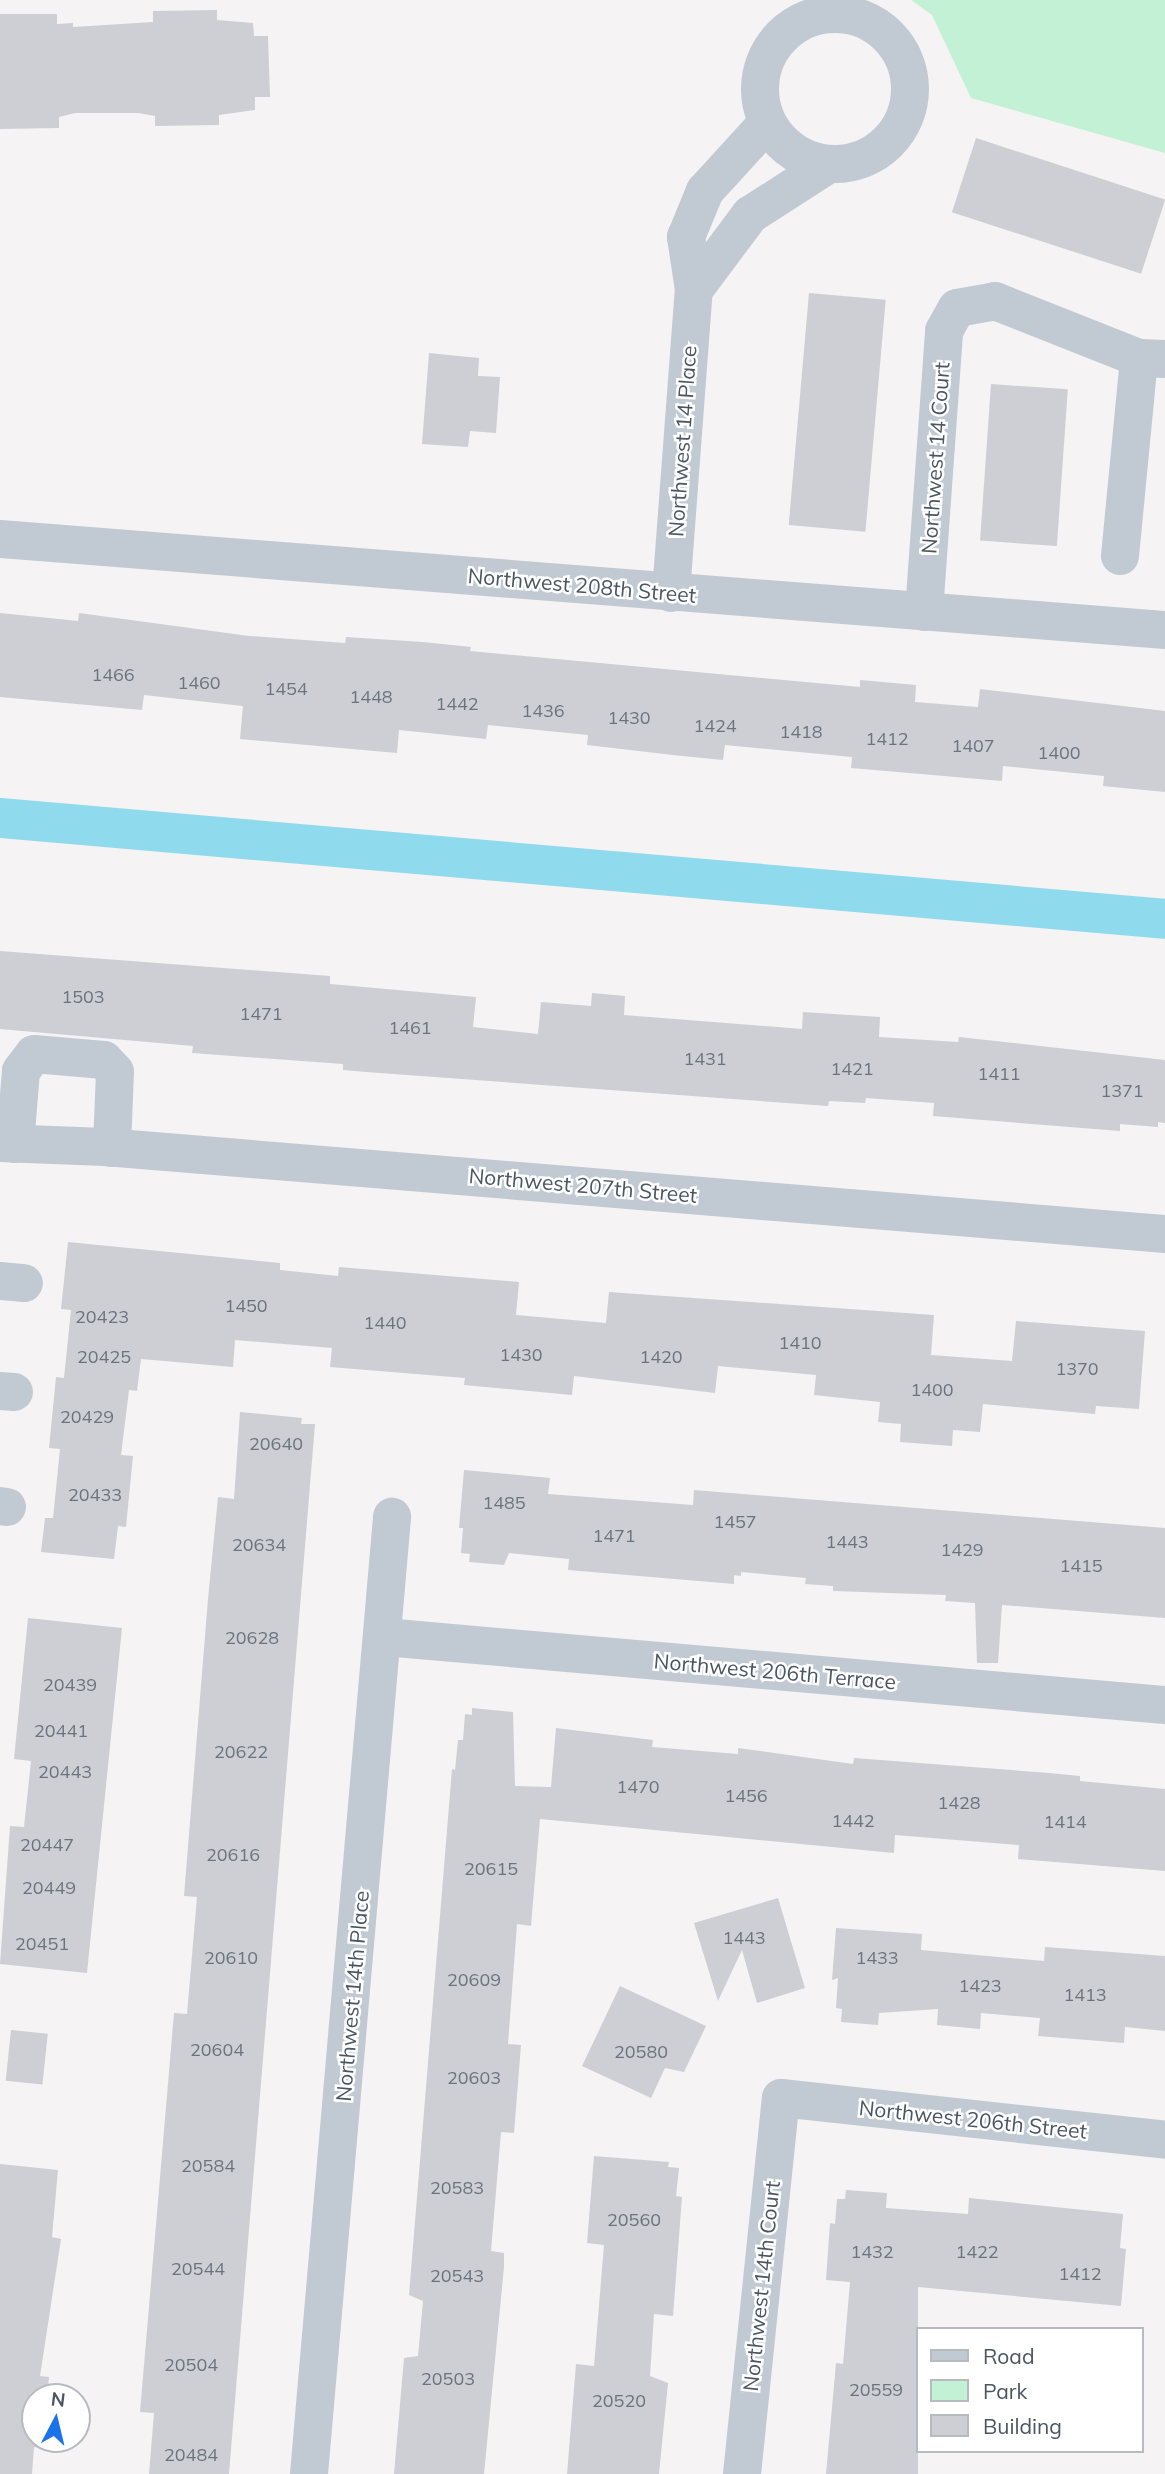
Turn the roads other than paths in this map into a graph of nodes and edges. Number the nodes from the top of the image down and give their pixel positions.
1 (792, 11) edge
2 (767, 123) junction
3 (829, 164) junction
4 (694, 290) junction
5 (1152, 359) edge
6 (0, 538) edge
7 (1121, 556) dead end
8 (671, 593) junction
9 (924, 612) junction
10 (1165, 630) edge
11 (8, 1143) edge
12 (112, 1148) junction
13 (1165, 1234) edge
14 (392, 1517) dead end
15 (384, 1637) junction
16 (1165, 1705) edge
17 (781, 2098) joint
18 (1165, 2140) edge
19 (309, 2474) edge
20 (742, 2474) edge

1 - 2 street
1 - 3 street
2 - 3 street
2 - 4 street
3 - 4 street
4 - 8 street, Northwest 14 Place
5 - 7 street
5 - 9 street, Northwest 14 Court
6 - 8 street, Northwest 208th Street
8 - 9 street, Northwest 208th Street
9 - 10 street, Northwest 208th Street
11 - 12 street, Northwest 207th Street
11 - 12 street
12 - 13 street, Northwest 207th Street
14 - 15 street, Northwest 14th Place
15 - 16 street, Northwest 206th Terrace
15 - 19 street, Northwest 14th Place
17 - 18 street, Northwest 206th Street
17 - 20 street, Northwest 14th Court

